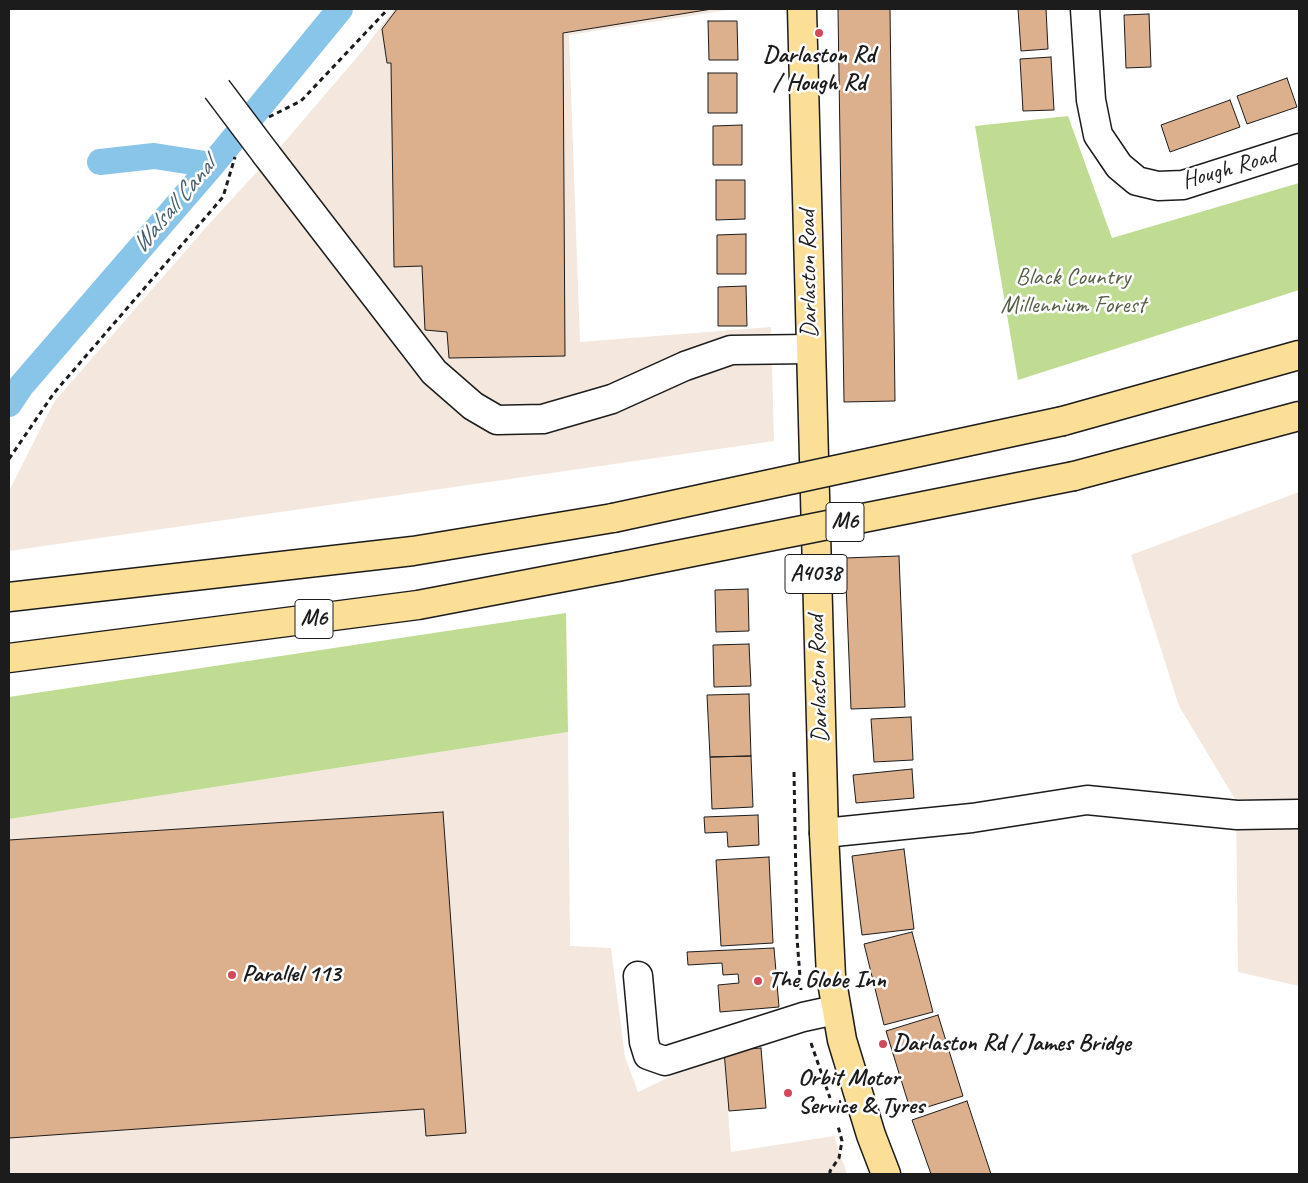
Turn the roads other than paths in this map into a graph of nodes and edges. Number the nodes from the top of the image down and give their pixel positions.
1 (802, 9) edge
2 (1085, 9) edge
3 (217, 89) dead end
4 (1299, 148) edge
5 (810, 349) junction
6 (1299, 355) edge
7 (1299, 416) edge
8 (9, 597) edge
9 (9, 658) edge
10 (1299, 814) edge
11 (824, 833) junction
12 (638, 976) dead end
13 (836, 1010) junction
14 (886, 1174) edge

1 - 5 main road, Darlaston Road / A4038
2 - 4 street, Hough Road
3 - 5 street, bridge
5 - 11 main road, Darlaston Road / A4038
6 - 8 main road, M6, bridge
7 - 9 main road, M6, bridge
10 - 11 street
11 - 13 main road, Darlaston Road / A4038
12 - 13 street
13 - 14 main road, Darlaston Road / A4038

